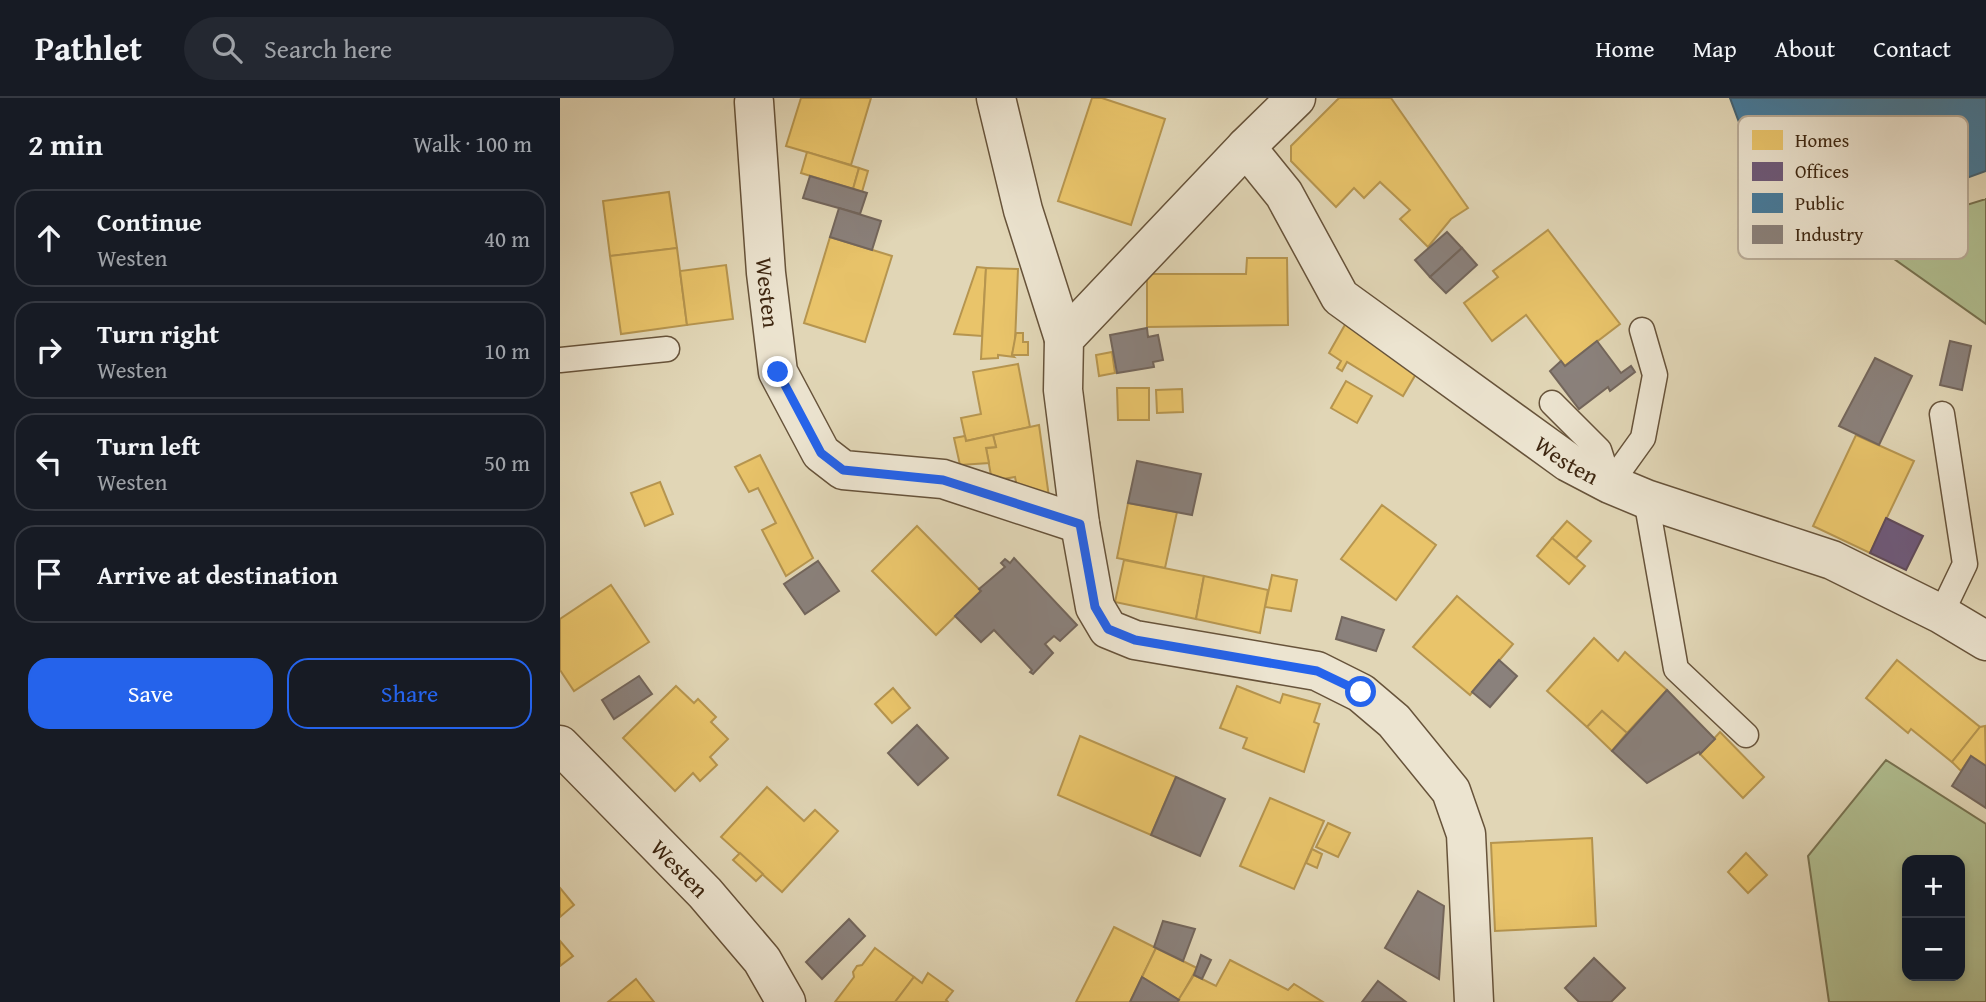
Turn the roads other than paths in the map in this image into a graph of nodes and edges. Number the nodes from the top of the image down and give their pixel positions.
1 (996, 98) edge
2 (1296, 98) edge
3 (754, 102) dead end
4 (1246, 147) junction
5 (1642, 330) dead end
6 (1064, 339) junction
7 (667, 349) dead end
8 (560, 360) edge
9 (1552, 403) dead end
10 (1942, 414) dead end
11 (1610, 484) junction
12 (1646, 499) junction
13 (1080, 524) junction
14 (1941, 614) junction
15 (1986, 640) edge
16 (1746, 735) dead end
17 (560, 745) edge
18 (786, 1002) edge
19 (1474, 1002) edge

1 - 6 street
2 - 4 street
3 - 13 street, Westen
4 - 6 street
4 - 11 street, Westen
5 - 11 lane
6 - 13 street
7 - 8 lane
9 - 11 lane
10 - 14 lane
11 - 12 street, Westen
12 - 14 street, Westen
12 - 16 lane
13 - 19 street
14 - 15 street, Westen
17 - 18 street, Westen

